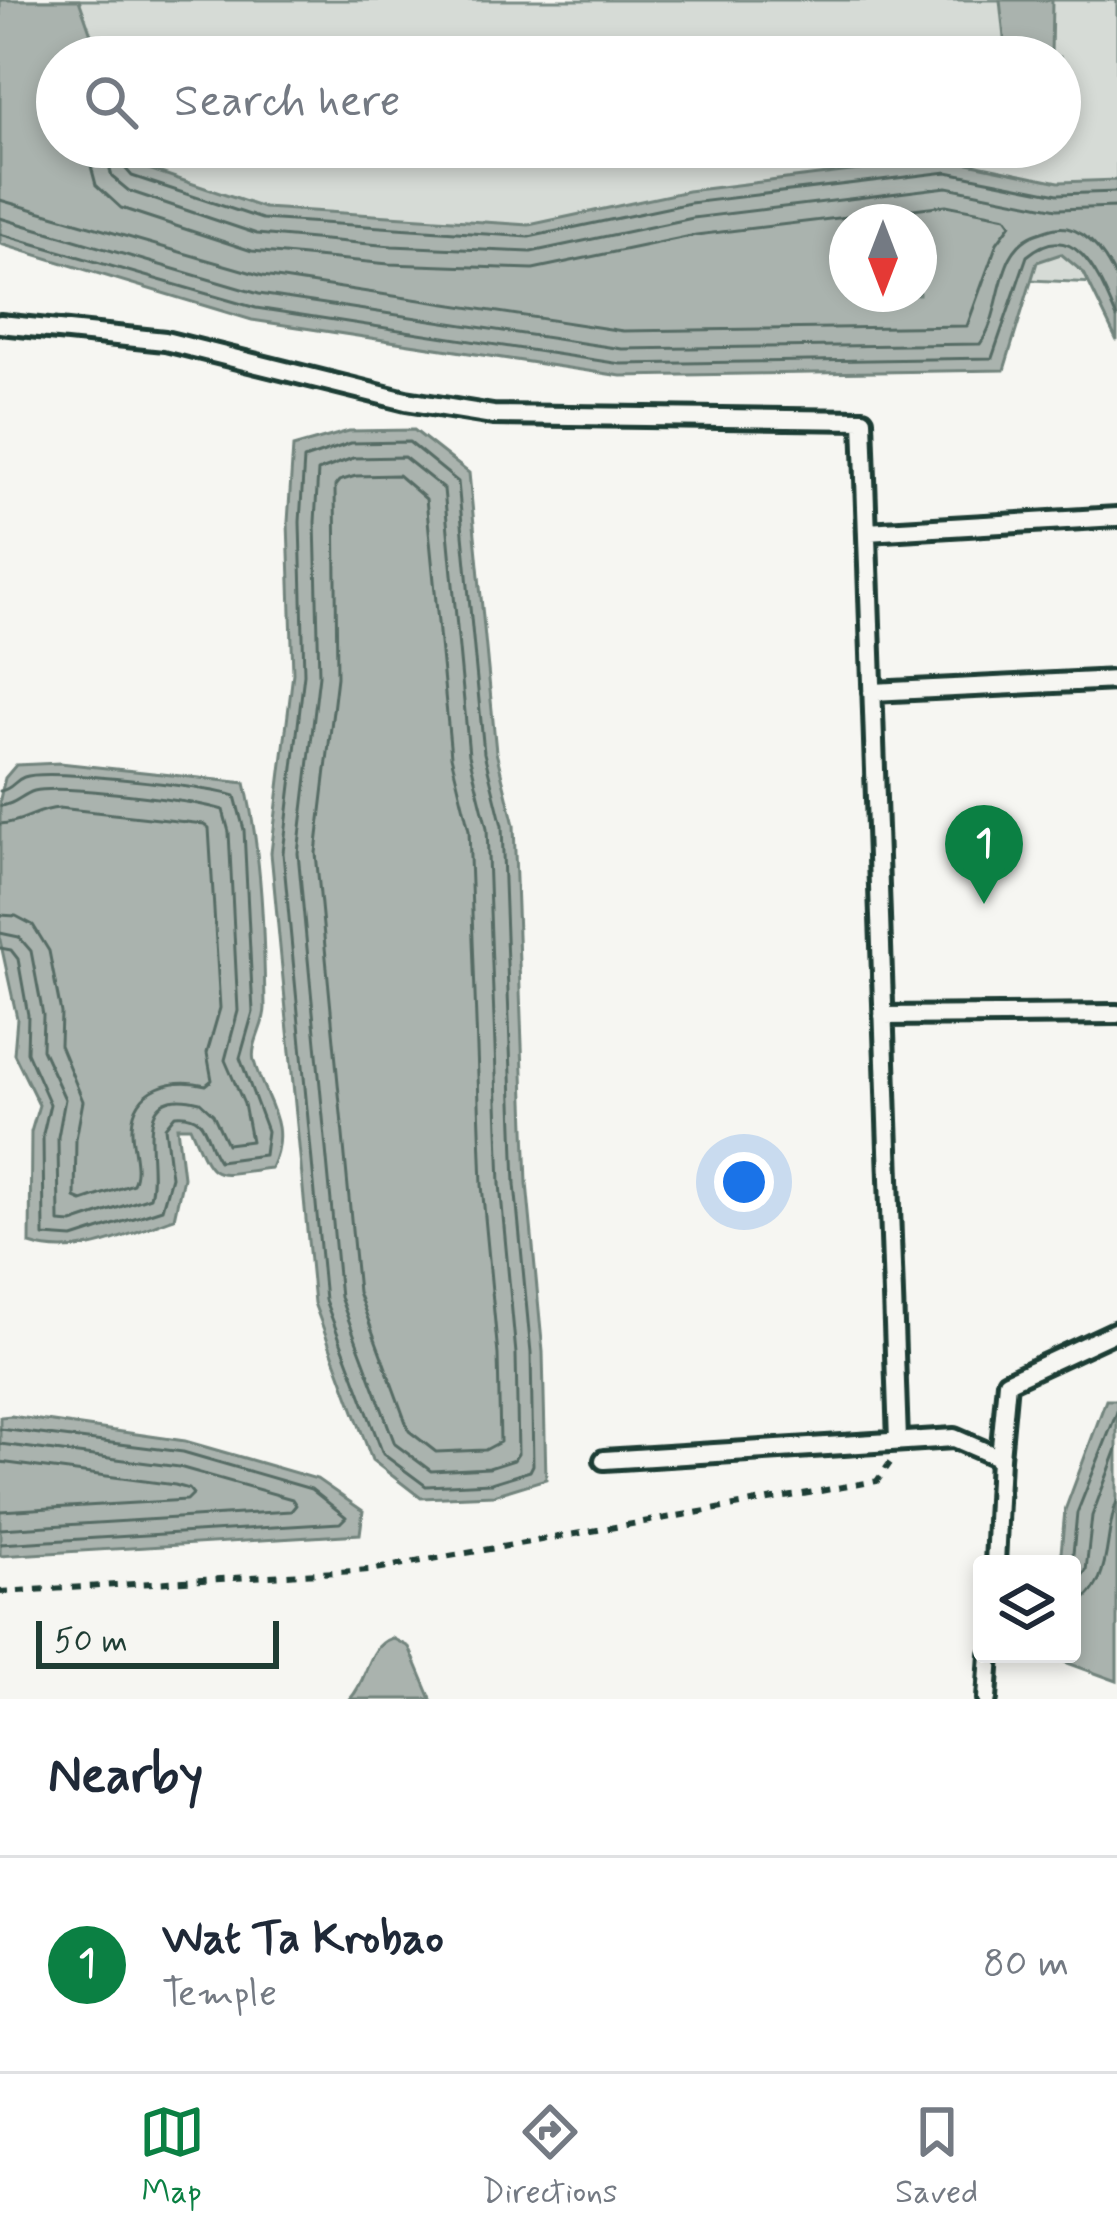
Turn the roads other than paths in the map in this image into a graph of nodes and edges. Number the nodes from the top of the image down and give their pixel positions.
1 (0, 324) edge
2 (1117, 517) edge
3 (867, 532) junction
4 (1117, 680) edge
5 (872, 692) junction
6 (1117, 1014) edge
7 (884, 1016) junction
8 (1117, 1330) edge
9 (898, 1441) junction
10 (1000, 1458) junction
11 (604, 1460) dead end
12 (995, 1555) edge
13 (989, 1663) edge
14 (987, 1699) edge

1 - 3 lane
2 - 3 lane
3 - 5 lane
4 - 5 lane
5 - 7 lane
6 - 7 lane
7 - 9 lane
8 - 10 lane
9 - 10 lane
9 - 11 lane
10 - 12 lane
13 - 14 lane

